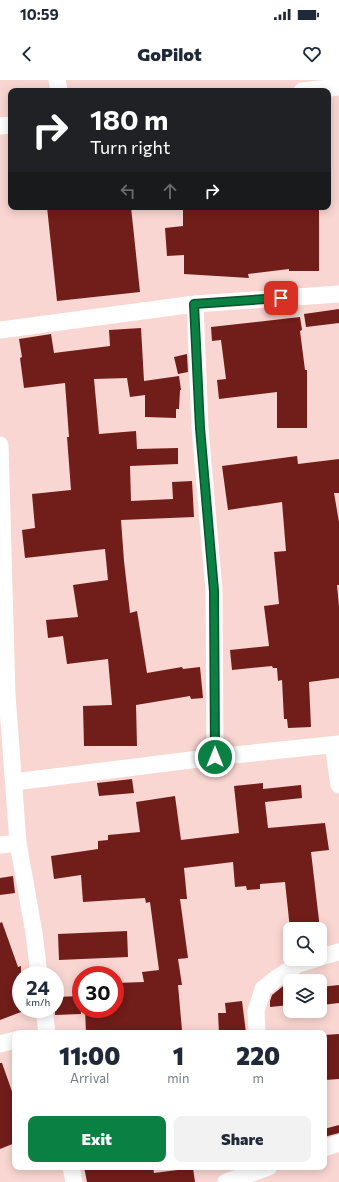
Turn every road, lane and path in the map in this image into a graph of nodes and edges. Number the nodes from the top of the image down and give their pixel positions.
1 (339, 294) edge
2 (194, 304) junction
3 (0, 330) edge
4 (0, 445) edge
5 (336, 745) edge
6 (215, 757) junction
7 (14, 782) junction
8 (339, 786) edge
9 (18, 843) junction
10 (0, 845) edge
11 (339, 952) edge
12 (327, 955) edge
13 (38, 966) edge
14 (295, 966) edge
15 (44, 1018) edge
16 (44, 1030) edge
17 (257, 1030) edge
18 (12, 1041) edge
19 (0, 1044) edge
20 (339, 1143) edge
21 (327, 1147) edge
22 (72, 1170) edge
23 (260, 1170) edge
24 (74, 1182) edge
25 (226, 1182) edge

1 - 2 street
2 - 3 street
2 - 6 street
4 - 7 street
5 - 6 street
5 - 8 street
6 - 7 street
7 - 9 street
9 - 10 street
9 - 13 street
11 - 12 street
14 - 17 street
15 - 16 street
18 - 19 street
20 - 21 street
22 - 24 street
23 - 25 street

